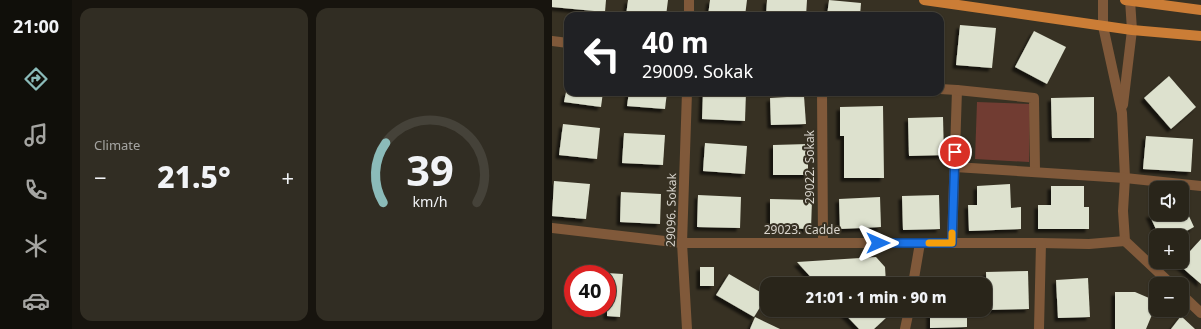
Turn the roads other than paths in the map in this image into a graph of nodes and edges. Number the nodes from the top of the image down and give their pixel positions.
1 (689, 0) edge
2 (924, 0) edge
3 (1103, 0) edge
4 (1128, 0) edge
5 (1164, 0) edge
6 (1178, 7) junction
7 (1201, 10) edge
8 (689, 12) edge
9 (1103, 26) junction
10 (1132, 30) junction
11 (1201, 36) edge
12 (552, 41) edge
13 (564, 42) edge
14 (944, 89) edge
15 (957, 90) junction
16 (687, 96) edge
17 (822, 96) edge
18 (1122, 113) junction
19 (955, 167) junction
20 (1035, 172) junction
21 (1125, 178) junction
22 (1201, 186) edge
23 (552, 228) edge
24 (1125, 241) junction
25 (823, 242) junction
26 (682, 243) junction
27 (920, 243) junction
28 (952, 243) junction
29 (1041, 243) junction
30 (914, 277) edge
31 (1164, 277) edge
32 (1189, 301) edge
33 (1201, 311) edge
34 (908, 317) edge
35 (687, 329) edge
36 (905, 329) edge
37 (1039, 329) edge

1 - 8 street
2 - 9 main road
3 - 9 street
4 - 6 main road
4 - 10 street
5 - 6 main road
6 - 7 main road
9 - 10 main road
9 - 18 street
10 - 11 main road
10 - 18 street
12 - 13 street
14 - 15 street
15 - 19 street
15 - 20 street
16 - 26 street, 29096. Sokak
17 - 25 street, 29022. Sokak
18 - 21 street
19 - 20 street
19 - 28 street
20 - 21 street
21 - 22 street
21 - 24 street
23 - 26 street, 29023. Cadde
24 - 29 street, 29023. Cadde
24 - 31 street
25 - 26 street, 29023. Cadde
25 - 27 street, 29023. Cadde
26 - 35 street, 29096. Sokak
27 - 28 street, 29023. Cadde
27 - 30 street
28 - 29 street, 29023. Cadde
29 - 37 street
32 - 33 street
34 - 36 street

